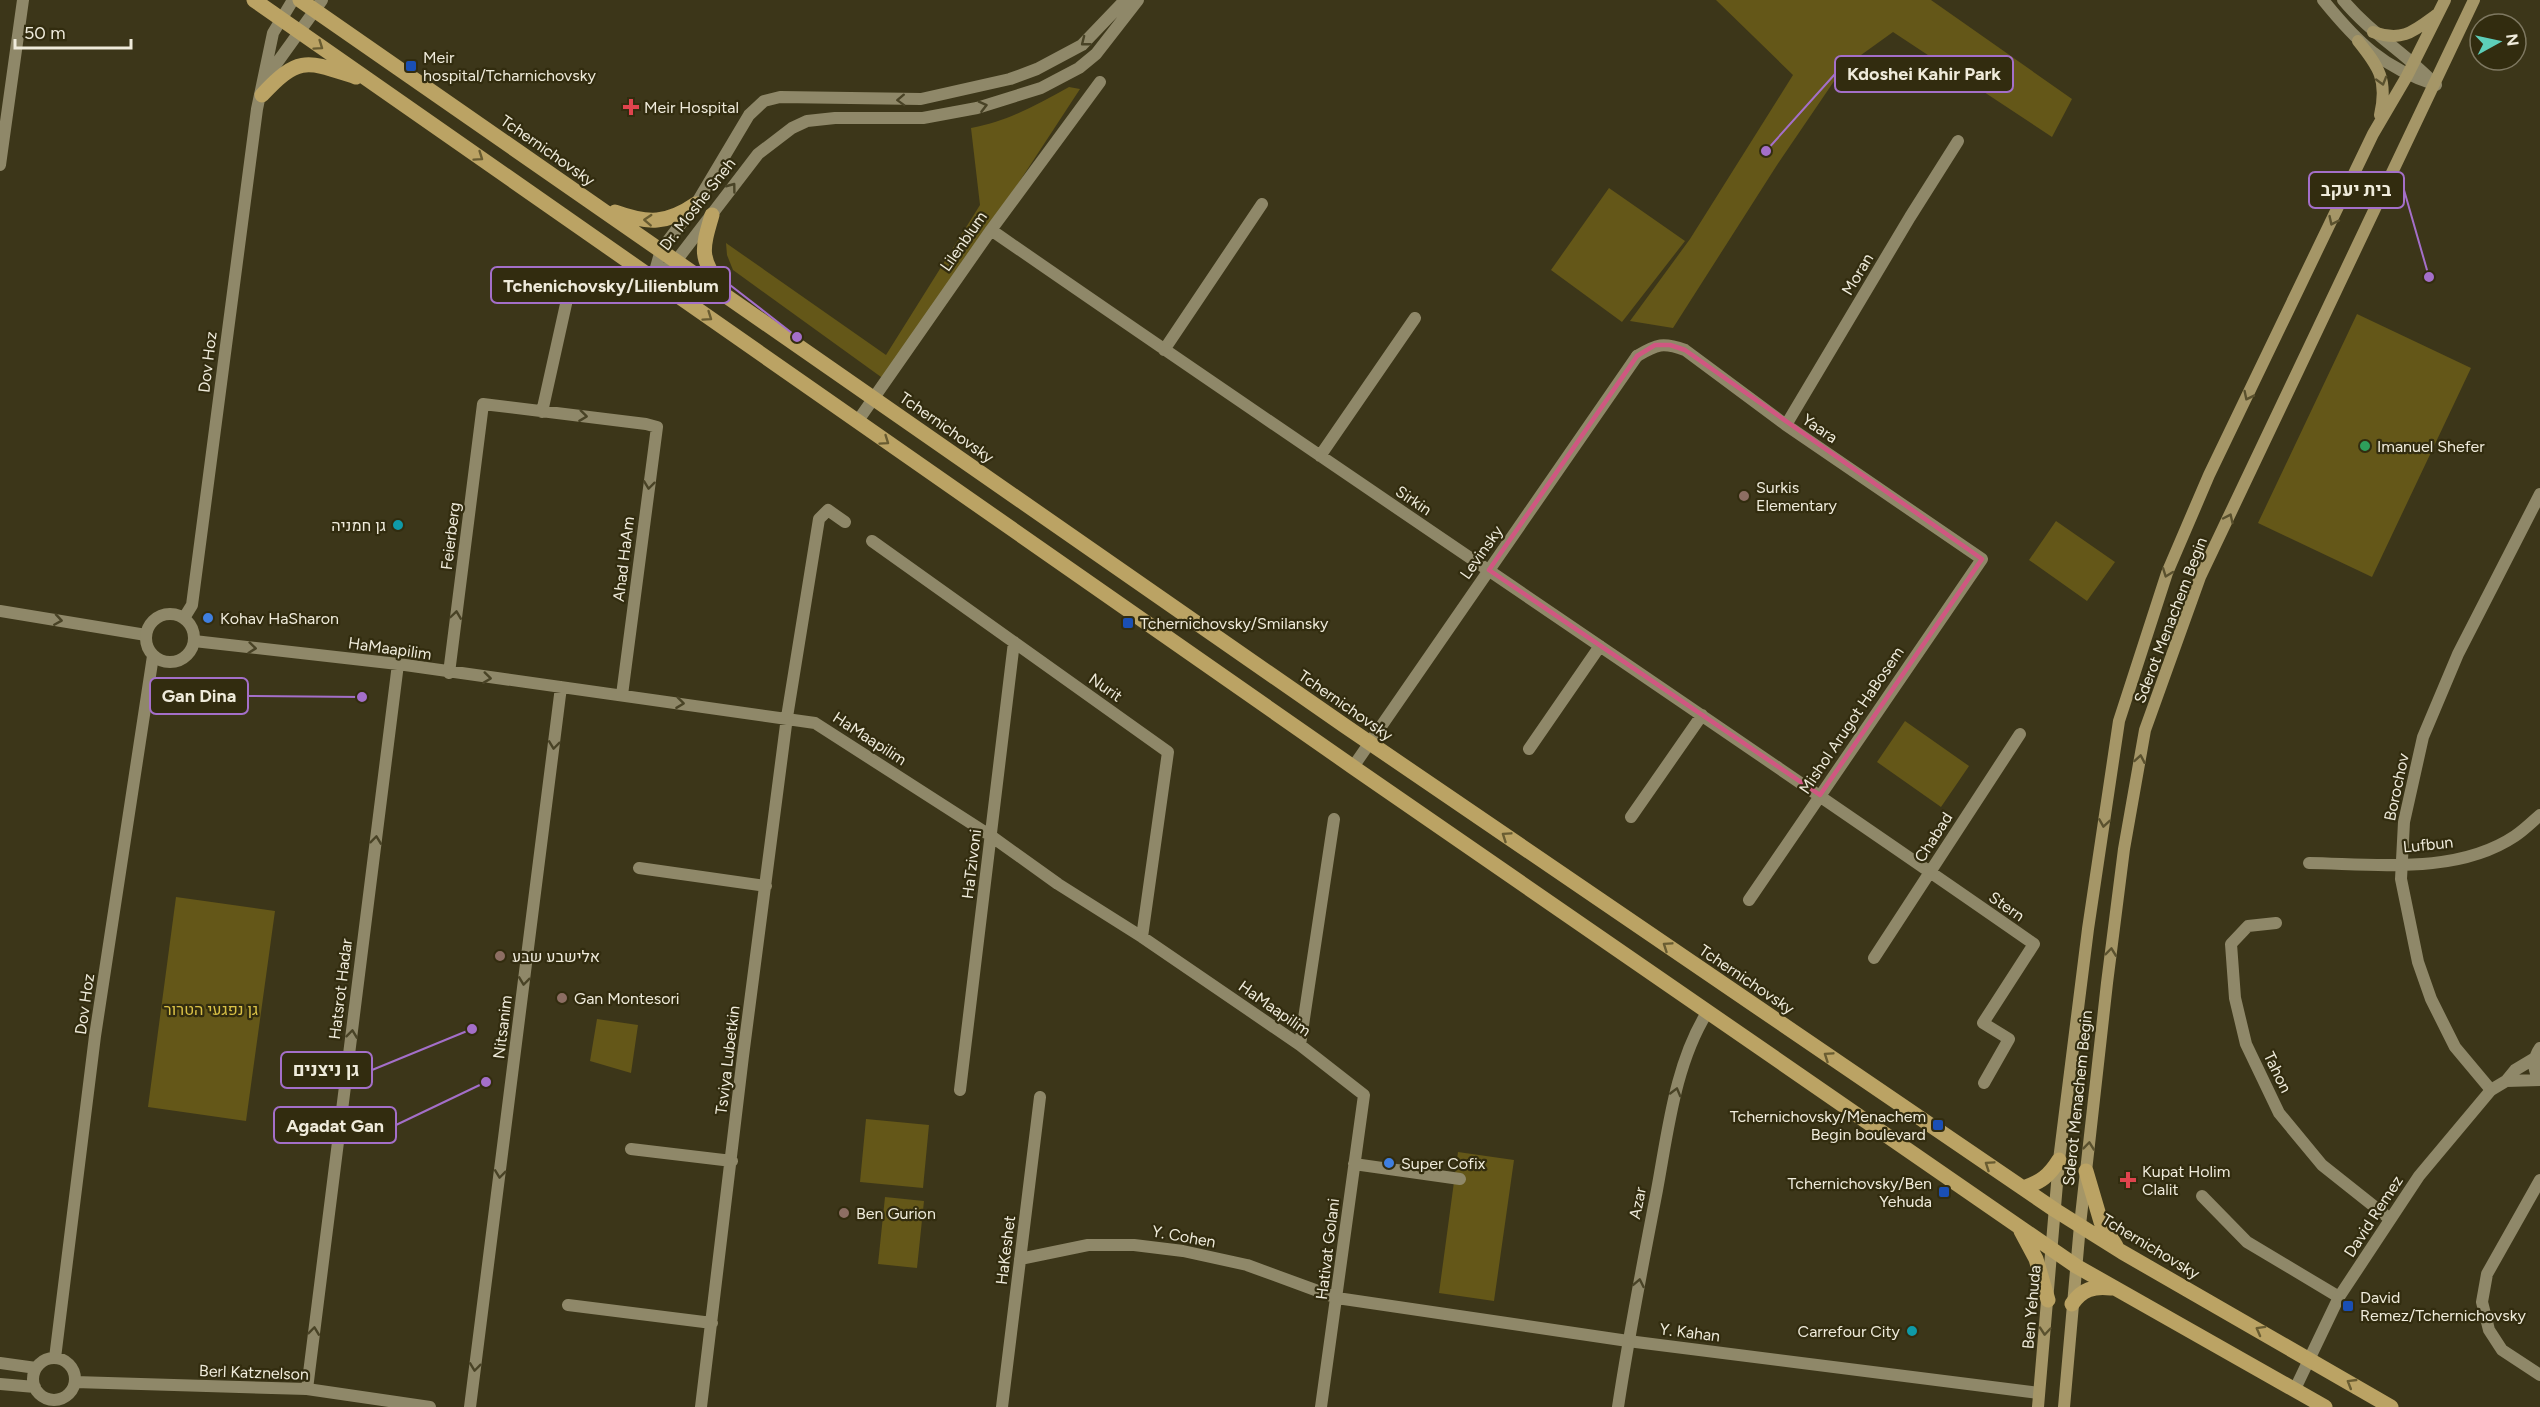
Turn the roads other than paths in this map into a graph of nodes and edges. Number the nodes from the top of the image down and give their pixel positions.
1 (22, 0) edge
2 (254, 0) edge
3 (292, 0) edge
4 (300, 0) edge
5 (1125, 0) edge
6 (1138, 0) edge
7 (2323, 0) edge
8 (2343, 0) edge
9 (2445, 0) edge
10 (2474, 0) edge
11 (318, 5) edge
12 (2439, 13) junction
13 (281, 19) junction
14 (299, 32) junction
15 (2373, 32) junction
16 (2358, 40) junction
17 (2414, 62) junction
18 (2407, 76) junction
19 (1100, 82) dead end
20 (373, 83) junction
21 (2436, 85) junction
22 (259, 102) junction
23 (2377, 127) junction
24 (1958, 141) dead end
25 (0, 165) edge
26 (696, 204) junction
27 (1262, 204) dead end
28 (597, 206) junction
29 (711, 215) junction
30 (991, 230) junction
31 (661, 250) junction
32 (676, 261) junction
33 (653, 278) junction
34 (728, 297) junction
35 (566, 304) dead end
36 (1415, 318) dead end
37 (1164, 350) junction
38 (1637, 356) joint
39 (874, 397) junction
40 (542, 412) junction
41 (857, 422) junction
42 (1786, 425) junction
43 (1320, 456) junction
44 (2540, 494) edge
45 (844, 522) dead end
46 (872, 541) dead end
47 (1982, 559) joint
48 (1489, 570) junction
49 (0, 611) edge
50 (184, 618) junction
51 (146, 635) junction
52 (194, 641) junction
53 (1014, 642) junction
54 (1600, 646) junction
55 (153, 656) junction
56 (398, 664) junction
57 (448, 673) junction
58 (561, 687) junction
59 (622, 695) junction
60 (1702, 715) junction
61 (787, 717) junction
62 (2020, 734) dead end
63 (1370, 743) junction
64 (1529, 748) dead end
65 (1353, 767) junction
66 (1820, 795) junction
67 (2540, 816) edge
68 (1631, 817) dead end
69 (1334, 819) dead end
70 (991, 836) junction
71 (2309, 863) dead end
72 (2402, 864) junction
73 (639, 868) dead end
74 (1930, 872) junction
75 (766, 886) junction
76 (1749, 900) dead end
77 (2276, 923) dead end
78 (1142, 937) junction
79 (1874, 958) dead end
80 (1708, 1011) junction
81 (1300, 1045) junction
82 (2538, 1053) edge
83 (2540, 1080) edge
84 (2506, 1082) junction
85 (1984, 1083) dead end
86 (960, 1090) dead end
87 (2491, 1090) junction
88 (1364, 1095) joint
89 (1040, 1097) dead end
90 (631, 1149) dead end
91 (2059, 1160) junction
92 (732, 1161) junction
93 (1354, 1164) junction
94 (2086, 1171) junction
95 (1460, 1179) dead end
96 (2540, 1180) edge
97 (2023, 1188) junction
98 (2202, 1196) dead end
99 (2055, 1210) junction
100 (2390, 1219) junction
101 (2018, 1225) junction
102 (2080, 1225) junction
103 (2052, 1249) junction
104 (2122, 1252) junction
105 (1020, 1259) junction
106 (2076, 1266) junction
107 (2114, 1289) junction
108 (2339, 1297) junction
109 (1337, 1298) junction
110 (2048, 1300) junction
111 (2072, 1304) junction
112 (568, 1305) dead end
113 (712, 1323) junction
114 (1628, 1341) junction
115 (55, 1358) junction
116 (2311, 1359) junction
117 (0, 1364) edge
118 (36, 1368) junction
119 (2540, 1375) edge
120 (75, 1382) junction
121 (0, 1384) edge
122 (35, 1387) junction
123 (307, 1389) junction
124 (2295, 1389) junction
125 (2039, 1393) junction
126 (50, 1403) edge
127 (430, 1407) edge
128 (470, 1407) edge
129 (701, 1407) edge
130 (1002, 1407) edge
131 (1321, 1407) edge
132 (1618, 1407) edge
133 (2038, 1407) edge
134 (2064, 1407) edge
135 (2325, 1407) edge
136 (2391, 1407) edge

1 - 25 street
2 - 13 main road
3 - 13 street, Dov Hoz
4 - 11 main road, Tchernichovsky
5 -> 26 street, Dr. Moshe Sneh
29 -> 6 street, Dr. Moshe Sneh
7 - 16 street
8 - 15 street
9 - 12 main road, Sderot Menachem Begin
10 - 21 main road, Sderot Menachem Begin
11 - 14 street, Dov Hoz
11 - 28 main road, Tchernichovsky
12 - 15 main road
12 - 17 main road, Sderot Menachem Begin
13 - 14 main road
13 - 22 street, Dov Hoz
14 -> 20 main road
14 - 22 street, Dov Hoz
15 - 17 street
16 - 18 street
16 -> 23 main road
17 - 18 main road, Sderot Menachem Begin
17 - 21 street
18 - 21 street
18 - 23 main road, Sderot Menachem Begin
19 - 30 street, Lilenblum
20 - 22 main road
20 -> 33 main road
94 -> 21 main road, Sderot Menachem Begin
22 - 50 street, Dov Hoz
23 -> 91 main road, Sderot Menachem Begin
24 - 42 street, Moran
26 -> 28 main road
26 - 31 street, Dr. Moshe Sneh
27 - 37 street
28 - 31 main road, Tchernichovsky
29 - 32 street, Dr. Moshe Sneh
29 - 34 main road
30 - 37 street, Sirkin
30 - 39 street, Lilenblum
31 - 32 main road, Tchernichovsky
31 - 33 street, Dr. Moshe Sneh
32 - 33 street, Dr. Moshe Sneh
32 - 34 main road, Tchernichovsky
33 -> 41 main road
34 - 39 main road, Tchernichovsky
35 - 40 street
36 - 43 street
37 - 43 street, Sirkin
38 - 42 street, Yaara
38 - 48 street, Levinsky
39 - 41 street, Lilenblum
39 - 63 main road, Tchernichovsky
57 -> 40 street, Feierberg
40 -> 59 street, Ahad HaAm
41 -> 65 main road
42 - 47 street, Yaara
43 - 48 street, Sirkin
44 - 72 street, Borochov
45 - 61 street, Tsviya Lubetkin
46 - 53 street, Nurit
47 - 66 street, Mishol Arugot HaBosem
48 - 54 street, Sirkin
48 - 63 street, Levinsky
49 -> 51 street
50 - 51 street
50 - 52 street
51 - 55 street
52 - 55 street
52 -> 56 street, HaMaapilim
53 - 70 street, HaTzivoni
53 - 78 street, Nurit
54 - 60 street, Sirkin
54 - 64 street
55 - 115 street, Dov Hoz
56 - 57 street, HaMaapilim
123 -> 56 street, Hatsrot Hadar
57 -> 58 street, HaMaapilim
58 - 59 street, HaMaapilim
58 -> 128 street, Nitsanim
59 -> 61 street, HaMaapilim
60 - 66 street, Sirkin
60 - 68 street
61 - 70 street, HaMaapilim
61 - 75 street, Tsviya Lubetkin
62 - 74 street, Chabad
63 - 65 street, Levinsky
97 -> 63 main road, Tchernichovsky
65 - 80 main road
66 - 74 street, Stern
66 - 76 street, Mishol Arugot HaBosem
67 - 72 street, Lufbun
69 - 81 street
70 - 78 street, HaMaapilim
70 - 86 street, HaTzivoni
71 - 72 street, Lufbun
72 - 87 street, Borochov
73 - 75 street
74 - 79 street, Chabad
74 - 85 street, Stern
75 - 92 street, Tsviya Lubetkin
77 - 100 street, Tahon
78 - 81 street, HaMaapilim
80 - 101 main road
114 -> 80 street, Azar
81 - 88 street, HaMaapilim
82 - 83 street
82 - 84 street, David Remez
83 - 84 street, David Remez
84 - 87 street, David Remez
87 - 100 street, David Remez
88 - 93 street, Hativat Golani
89 - 105 street, HaKeshet
90 - 92 street
91 - 97 main road
91 - 99 main road, Sderot Menachem Begin
92 - 113 street, Tsviya Lubetkin
93 - 95 street
93 - 109 street, Hativat Golani
94 - 102 main road, Sderot Menachem Begin
94 - 104 main road
96 - 119 street
97 - 99 main road, Tchernichovsky
98 - 108 street
99 - 102 main road, Tchernichovsky
99 - 103 main road, Ben Yehuda
100 - 108 street, David Remez
101 - 103 main road
101 - 110 main road
102 - 104 main road, Tchernichovsky
102 - 106 main road, Sderot Menachem Begin
103 - 106 main road
103 - 110 main road, Ben Yehuda
116 -> 104 main road, Tchernichovsky
105 - 109 street, Y. Cohen
105 - 130 street, HaKeshet
106 - 107 main road
106 - 111 main road
107 - 111 main road
107 - 124 main road
108 - 116 street, David Remez
109 - 114 street, Y. Kahan
109 - 131 street, Hativat Golani
110 -> 125 main road, Ben Yehuda
111 - 134 main road
112 - 113 street
113 - 129 street, Tsviya Lubetkin
114 - 125 street, Y. Kahan
114 - 132 street, Azar
115 - 118 street
115 - 120 street
116 - 124 street, David Remez
136 -> 116 main road, Tchernichovsky
117 - 118 street
118 - 122 street
120 - 123 street, Berl Katznelson
120 - 126 street
121 - 122 street
122 - 126 street
123 - 127 street, Berl Katznelson
124 - 135 main road
125 - 133 main road, Ben Yehuda

